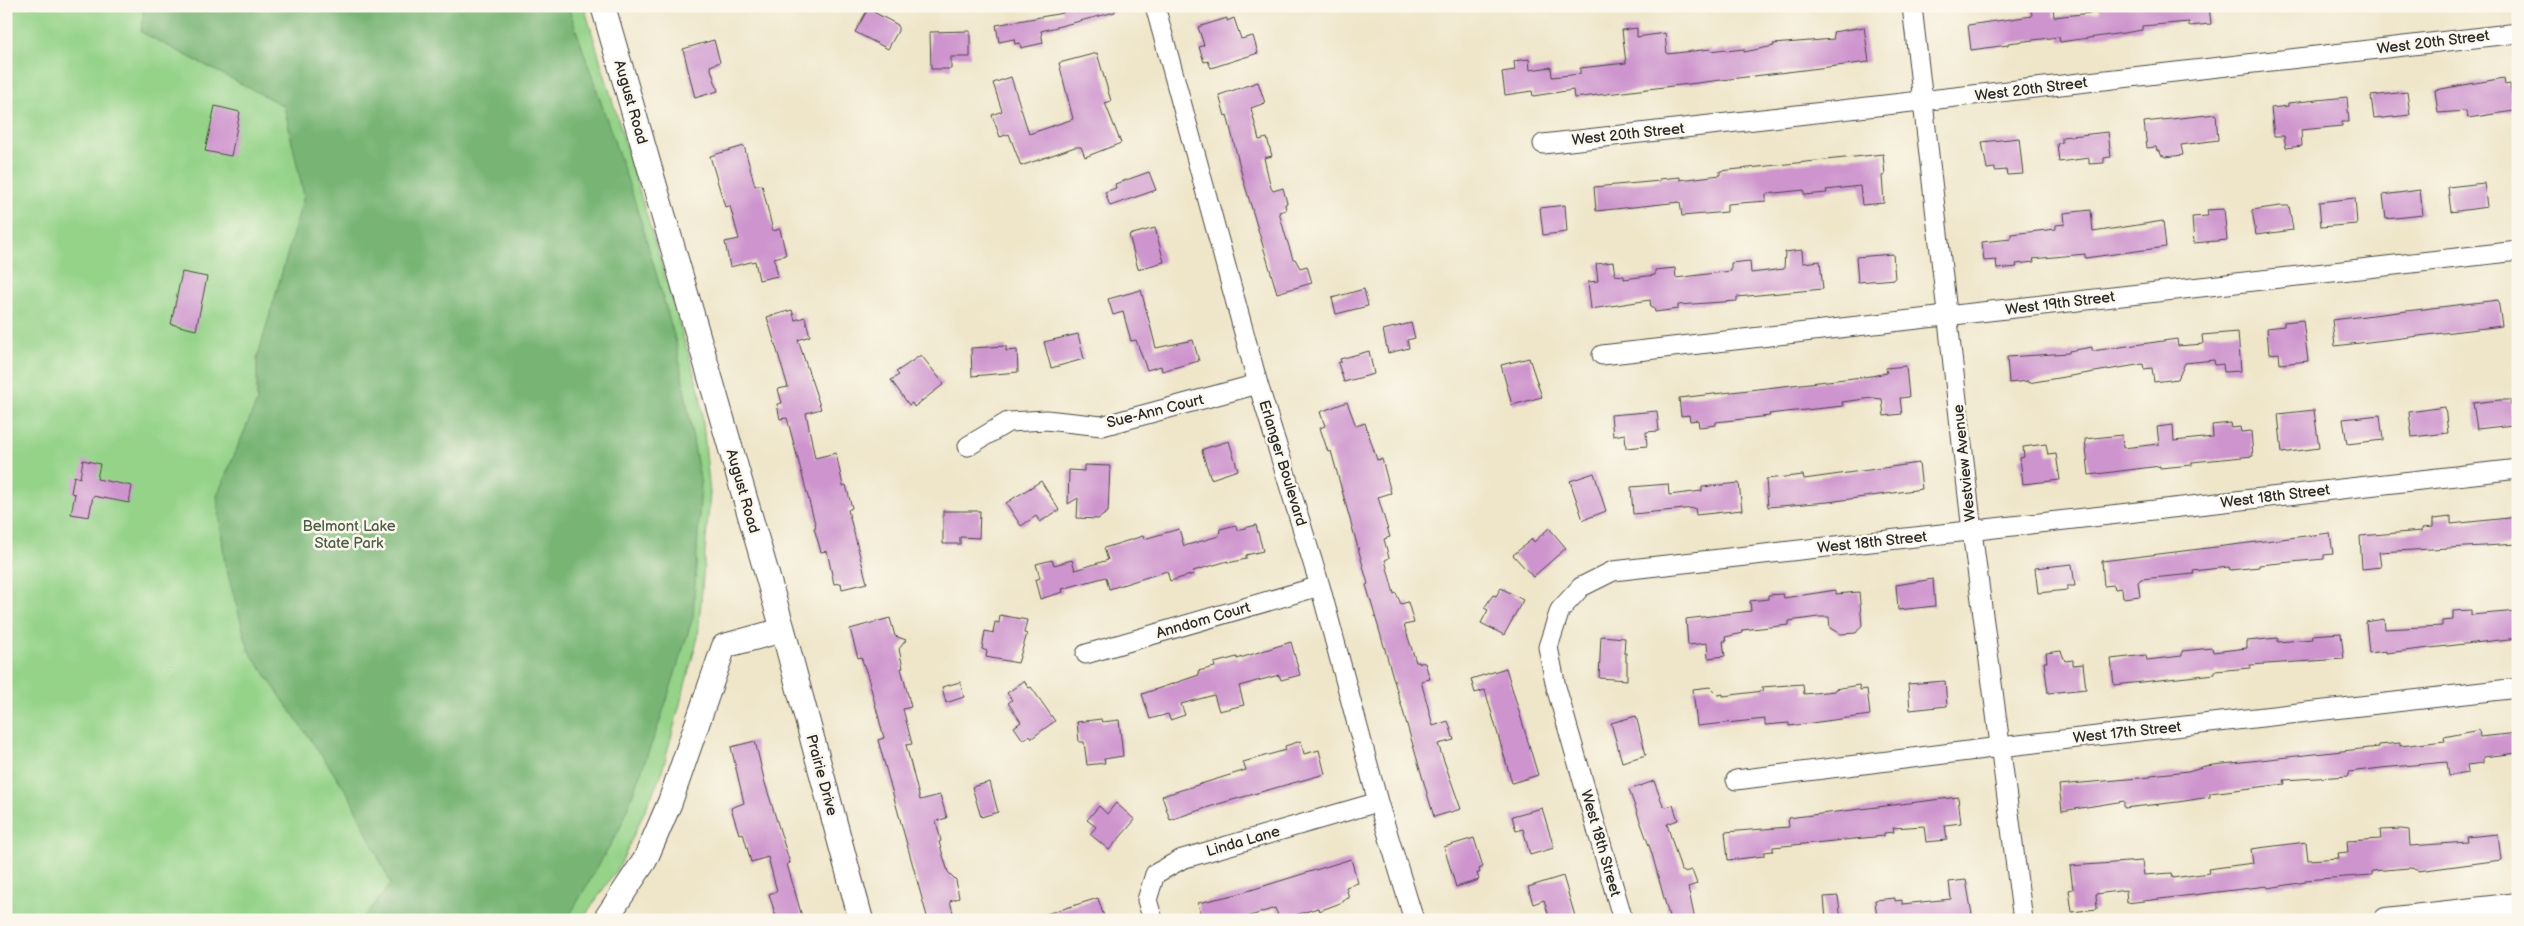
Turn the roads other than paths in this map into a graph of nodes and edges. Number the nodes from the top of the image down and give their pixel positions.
1 (603, 6) edge
2 (1155, 6) edge
3 (1912, 6) edge
4 (2518, 33) edge
5 (1922, 102) junction
6 (1543, 144) dead end
7 (2518, 251) edge
8 (1948, 316) junction
9 (1602, 355) dead end
10 (1258, 384) junction
11 (968, 446) dead end
12 (2518, 469) edge
13 (1972, 531) junction
14 (1320, 586) junction
15 (783, 630) junction
16 (1086, 654) dead end
17 (2518, 688) edge
18 (2000, 747) junction
19 (1736, 780) dead end
20 (1378, 802) junction
21 (2518, 905) edge
22 (606, 920) edge
23 (861, 920) edge
24 (1153, 920) edge
25 (1414, 920) edge
26 (1623, 920) edge
27 (2023, 920) edge
28 (2386, 920) edge

1 - 15 street, August Road
2 - 10 street, Erlanger Boulevard
3 - 5 street, Westview Avenue
4 - 5 street, West 20th Street
5 - 6 street, West 20th Street
5 - 8 street, Westview Avenue
7 - 8 street, West 19th Street
8 - 9 street, West 19th Street
8 - 13 street, Westview Avenue
10 - 11 street, Sue-Ann Court
10 - 14 street, Erlanger Boulevard
12 - 13 street, West 18th Street
13 - 18 street, Westview Avenue
13 - 26 street, West 18th Street
14 - 16 street, Anndom Court
14 - 20 street, Erlanger Boulevard
15 - 22 street
15 - 23 street, Prairie Drive
17 - 18 street, West 17th Street
18 - 19 street, West 17th Street
18 - 27 street, Westview Avenue
20 - 24 street, Linda Lane
20 - 25 street, Erlanger Boulevard
21 - 28 street

